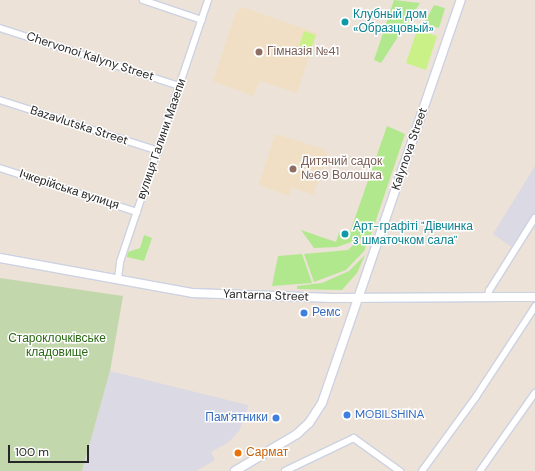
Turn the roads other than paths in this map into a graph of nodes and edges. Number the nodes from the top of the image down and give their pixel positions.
1 (143, 0) edge
2 (208, 0) edge
3 (461, 0) edge
4 (202, 20) junction
5 (0, 28) edge
6 (180, 86) junction
7 (0, 100) edge
8 (159, 151) junction
9 (0, 168) edge
10 (137, 212) junction
11 (535, 218) edge
12 (0, 258) edge
13 (118, 279) junction
14 (488, 296) junction
15 (360, 297) junction
16 (535, 297) edge
17 (535, 307) edge
18 (535, 392) edge
19 (235, 471) edge
20 (285, 471) edge
21 (400, 471) edge
22 (422, 471) edge
23 (480, 471) edge

1 - 4 street
2 - 4 street, вулиця Галини Мазепи
3 - 15 main road, Kalynova Street
4 - 6 street, вулиця Галини Мазепи
5 - 6 street, Chervonoi Kalyny Street
6 - 8 street, вулиця Галини Мазепи
7 - 8 street, Bazavlutska Street
8 - 10 street, вулиця Галини Мазепи
9 - 10 street, Ічкерійська вулиця
10 - 13 street, вулиця Галини Мазепи
11 - 14 street
12 - 13 main road, Yantarna Street
13 - 15 main road, Yantarna Street
14 - 15 main road, Yantarna Street
14 - 16 main road, Yantarna Street
15 - 19 main road, Kalynova Street
17 - 22 street
18 - 23 street
20 - 21 street

